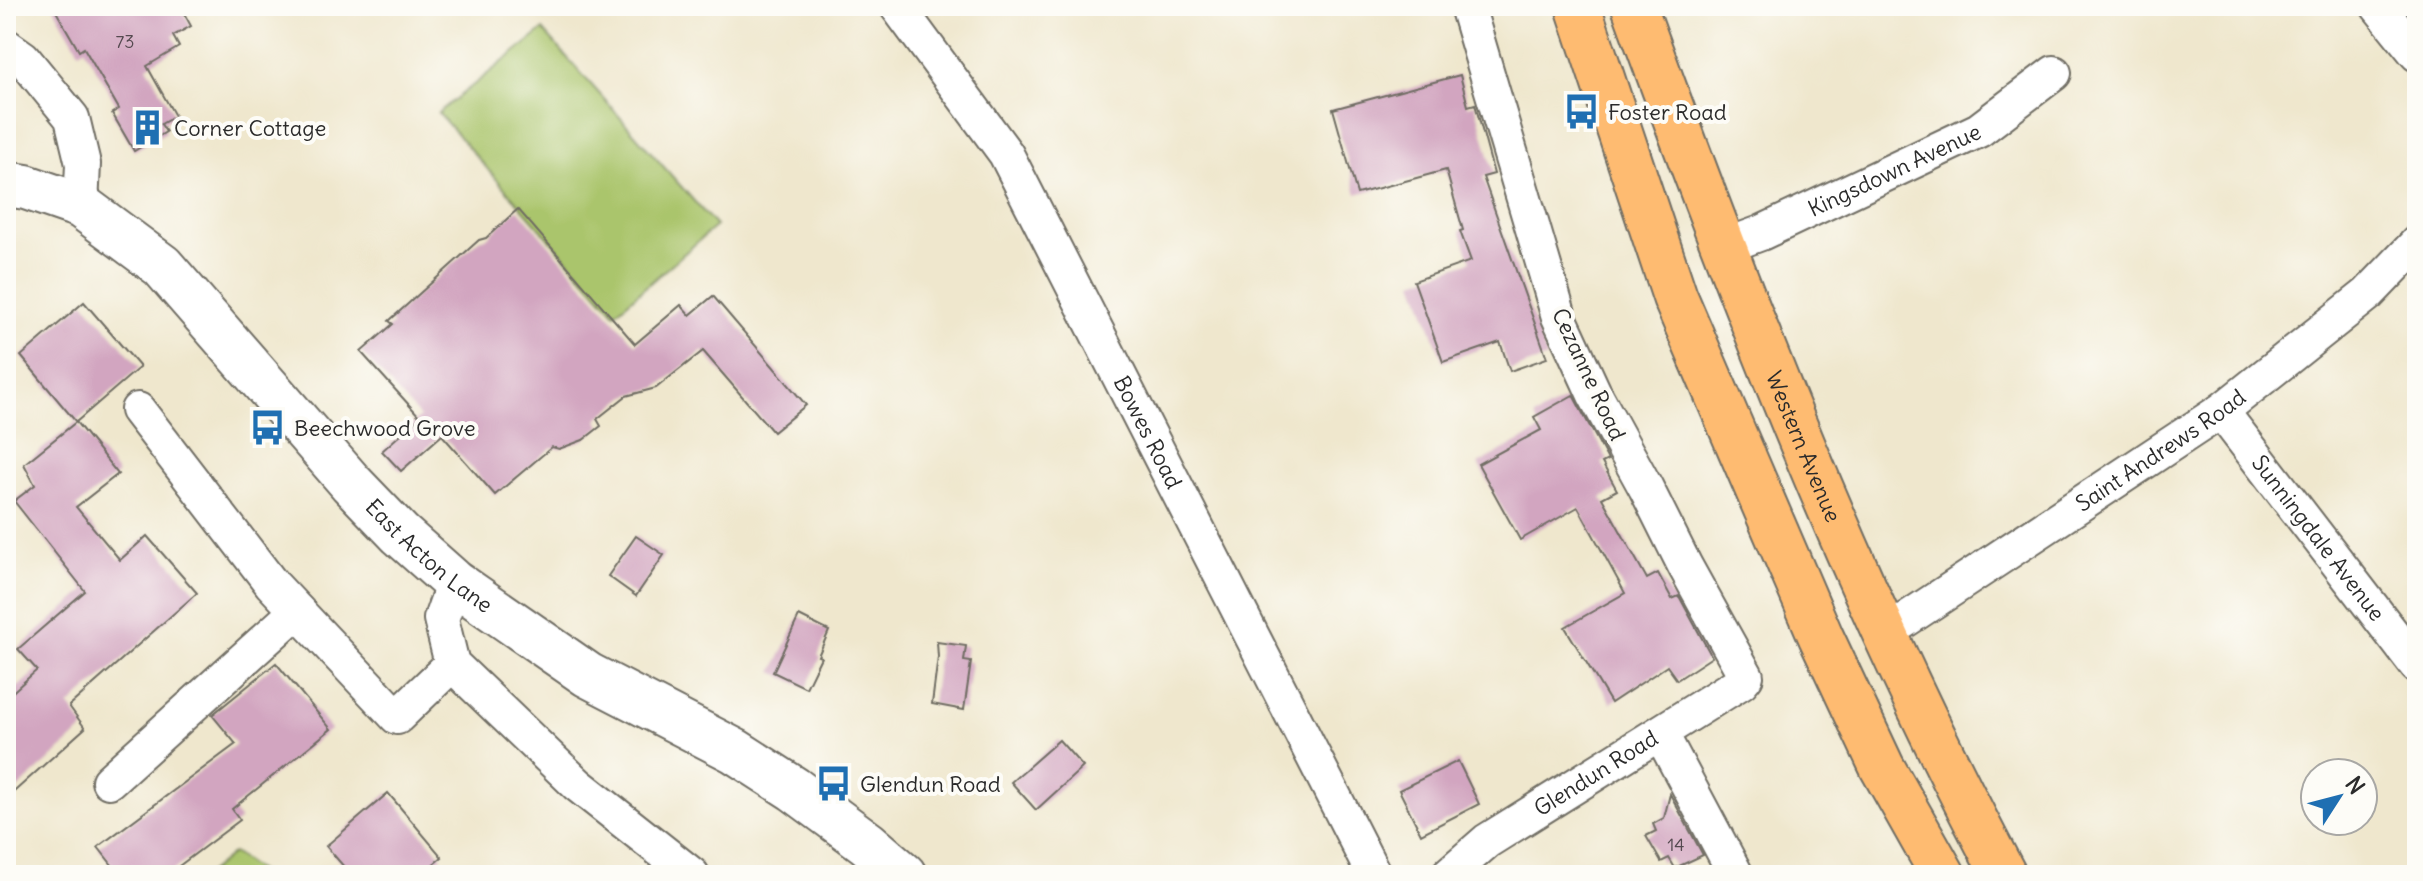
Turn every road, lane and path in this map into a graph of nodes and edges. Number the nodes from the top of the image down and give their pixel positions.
1 (1467, 6) edge
2 (1578, 6) edge
3 (1634, 6) edge
4 (2378, 6) edge
5 (905, 8) edge
6 (6, 46) edge
7 (2417, 54) edge
8 (2054, 73) dead end
9 (6, 184) edge
10 (81, 206) junction
11 (2417, 243) edge
12 (1723, 247) junction
13 (138, 410) dead end
14 (2221, 411) junction
15 (454, 582) junction
16 (297, 611) junction
17 (1884, 634) junction
18 (452, 664) junction
19 (2417, 666) edge
20 (1746, 676) joint
21 (1661, 734) junction
22 (109, 781) dead end
23 (692, 875) edge
24 (904, 875) edge
25 (1374, 875) edge
26 (1448, 875) edge
27 (1736, 875) edge
28 (1943, 875) edge
29 (2004, 875) edge

1 - 20 street, Cezanne Road
2 - 28 highway
3 - 12 highway, Western Avenue
4 - 7 street
5 - 25 street, Bowes Road
6 - 10 street
8 - 12 street, Kingsdown Avenue
9 - 10 street, East Acton Lane
10 - 15 street, East Acton Lane
11 - 14 street, Saint Andrews Road
12 - 17 highway, Western Avenue
13 - 16 street
14 - 17 street, Saint Andrews Road
14 - 19 street, Sunningdale Avenue
15 - 18 street
15 - 24 street, East Acton Lane
16 - 18 street
16 - 22 street
17 - 29 highway, Western Avenue
18 - 23 street
20 - 21 street, Glendun Road
21 - 26 street, Glendun Road
21 - 27 street

